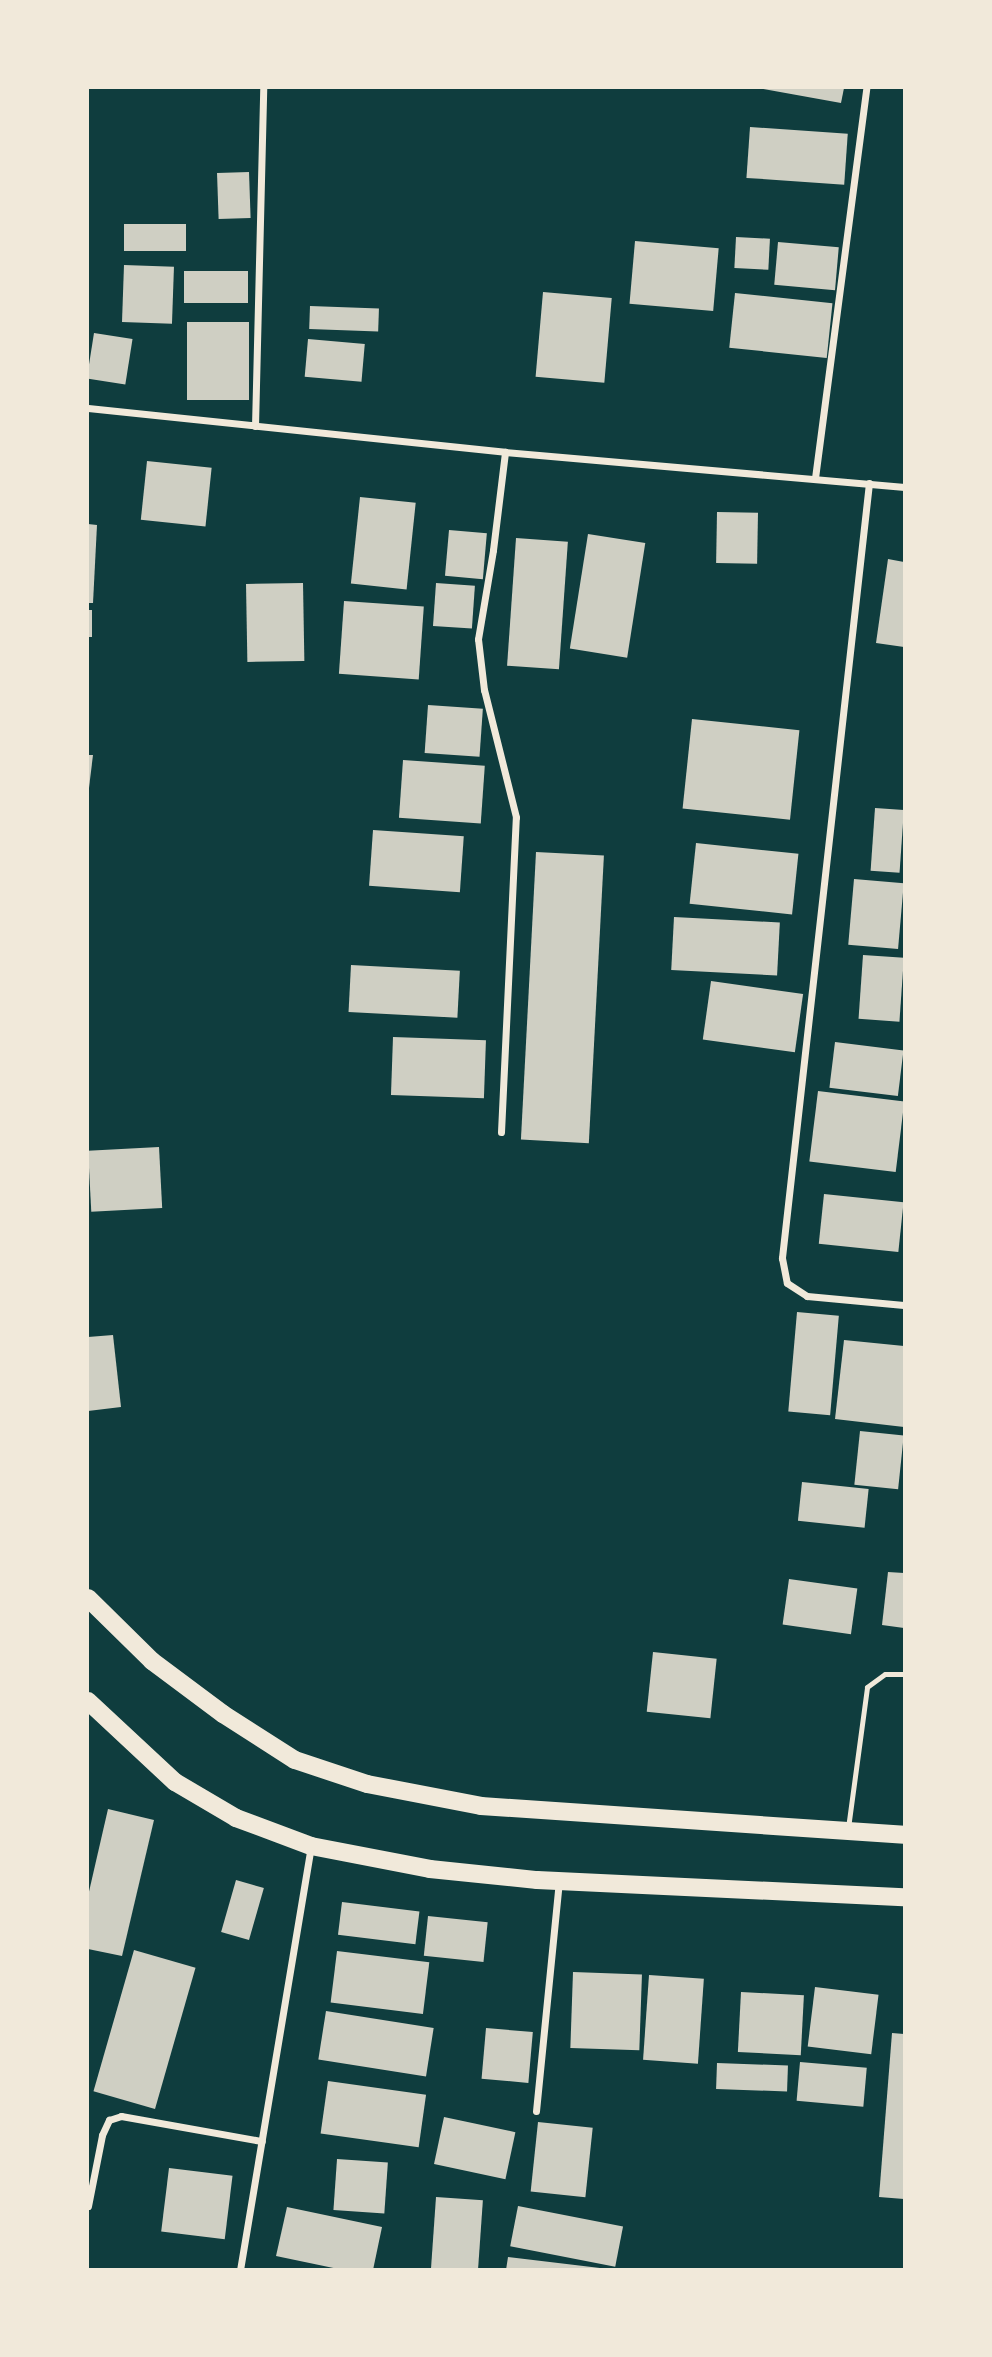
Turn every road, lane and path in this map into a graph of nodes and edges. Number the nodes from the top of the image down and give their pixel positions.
1 (264, 88) edge
2 (866, 88) edge
3 (88, 408) edge
4 (255, 426) junction
5 (505, 452) junction
6 (815, 478) junction
7 (869, 483) junction
8 (905, 487) edge
9 (501, 1132) dead end
10 (905, 1305) edge
11 (88, 1598) edge
12 (905, 1674) edge
13 (88, 1701) edge
14 (847, 1831) junction
15 (905, 1835) edge
16 (311, 1846) junction
17 (559, 1881) junction
18 (905, 1897) edge
19 (536, 2111) dead end
20 (262, 2141) junction
21 (88, 2206) edge
22 (240, 2269) edge
23 (249, 2270) edge

1 - 4 street
2 - 6 street
3 - 4 street
4 - 5 street
5 - 6 street
5 - 9 street
6 - 7 street
7 - 8 street
7 - 10 street
11 - 14 main road
12 - 14 lane
13 - 16 main road
14 - 15 main road
16 - 17 main road
16 - 20 street
17 - 18 main road
17 - 19 street
20 - 21 street
20 - 22 street
22 - 23 street

